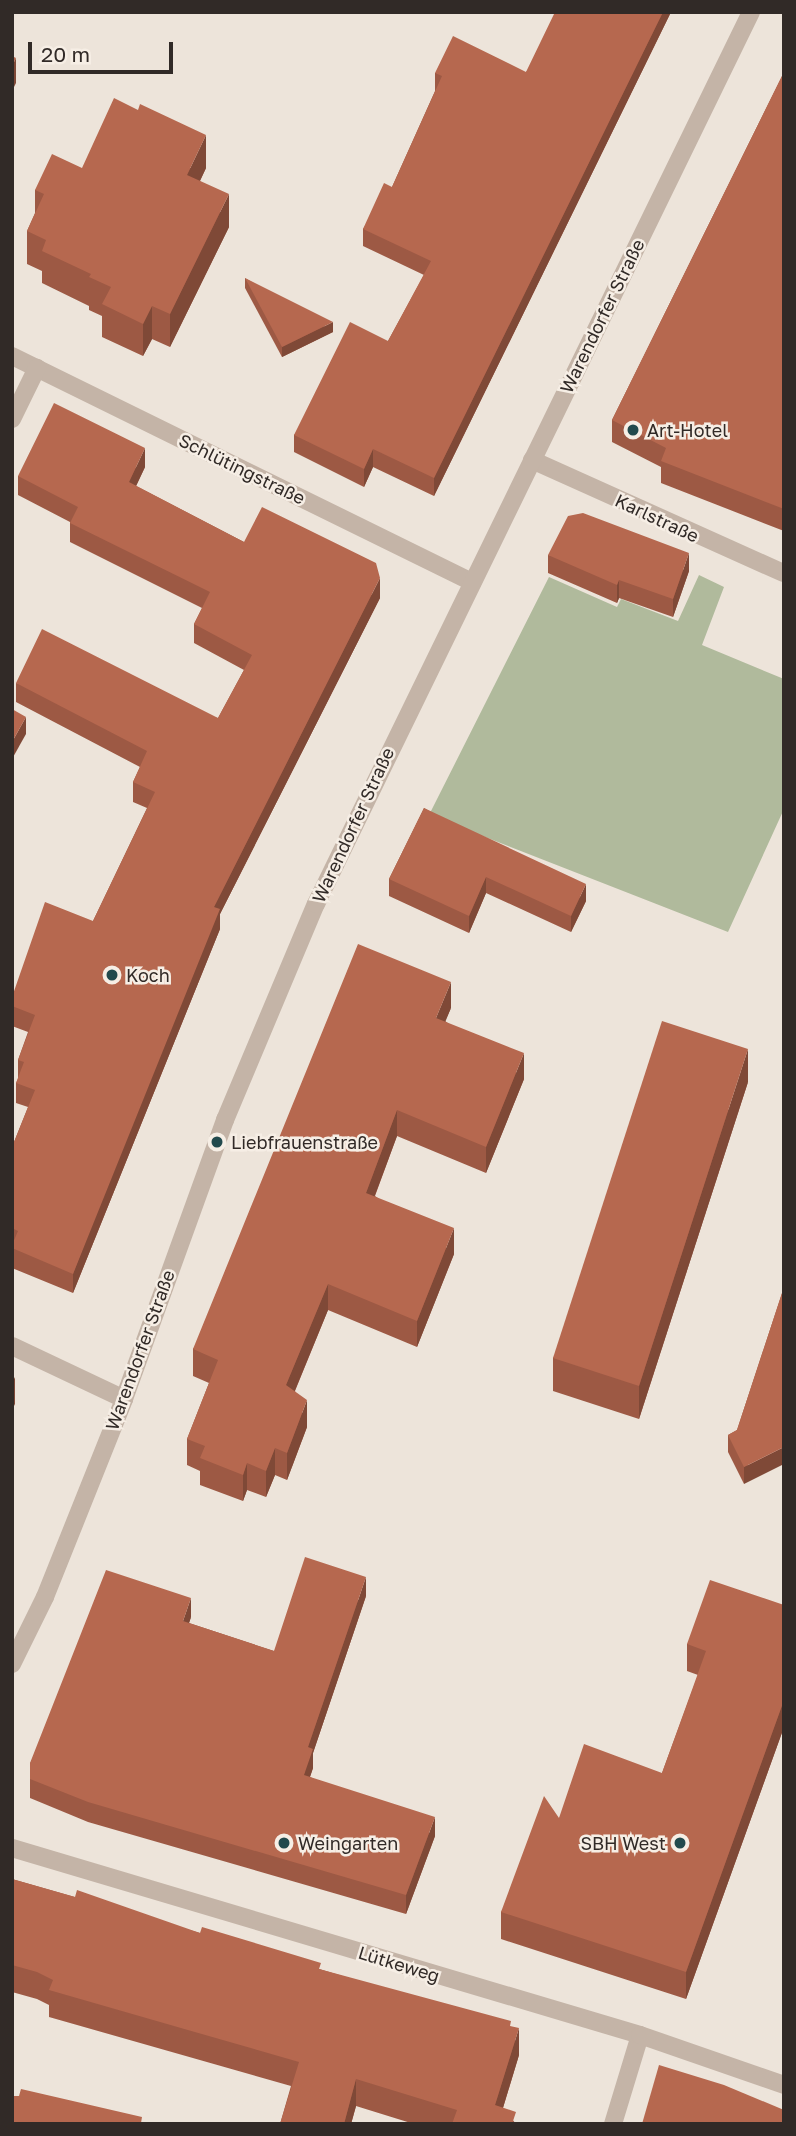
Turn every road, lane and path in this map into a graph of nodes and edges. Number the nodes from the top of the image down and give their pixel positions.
1 (751, 12) edge
2 (12, 356) edge
3 (37, 368) junction
4 (12, 419) edge
5 (532, 460) junction
6 (784, 572) edge
7 (472, 582) junction
8 (12, 1346) edge
9 (124, 1399) junction
10 (12, 1664) edge
11 (12, 1848) edge
12 (639, 2035) junction
13 (784, 2085) edge
14 (613, 2124) edge

1 - 5 street, Warendorfer Straße
2 - 3 street, Schlütingstraße
3 - 4 street
3 - 7 street, Schlütingstraße
5 - 6 street, Karlstraße
5 - 7 street, Warendorfer Straße
7 - 9 street, Warendorfer Straße
8 - 9 street
9 - 10 street, Warendorfer Straße
11 - 12 street, Lütkeweg
12 - 13 street, Lütkeweg
12 - 14 street

